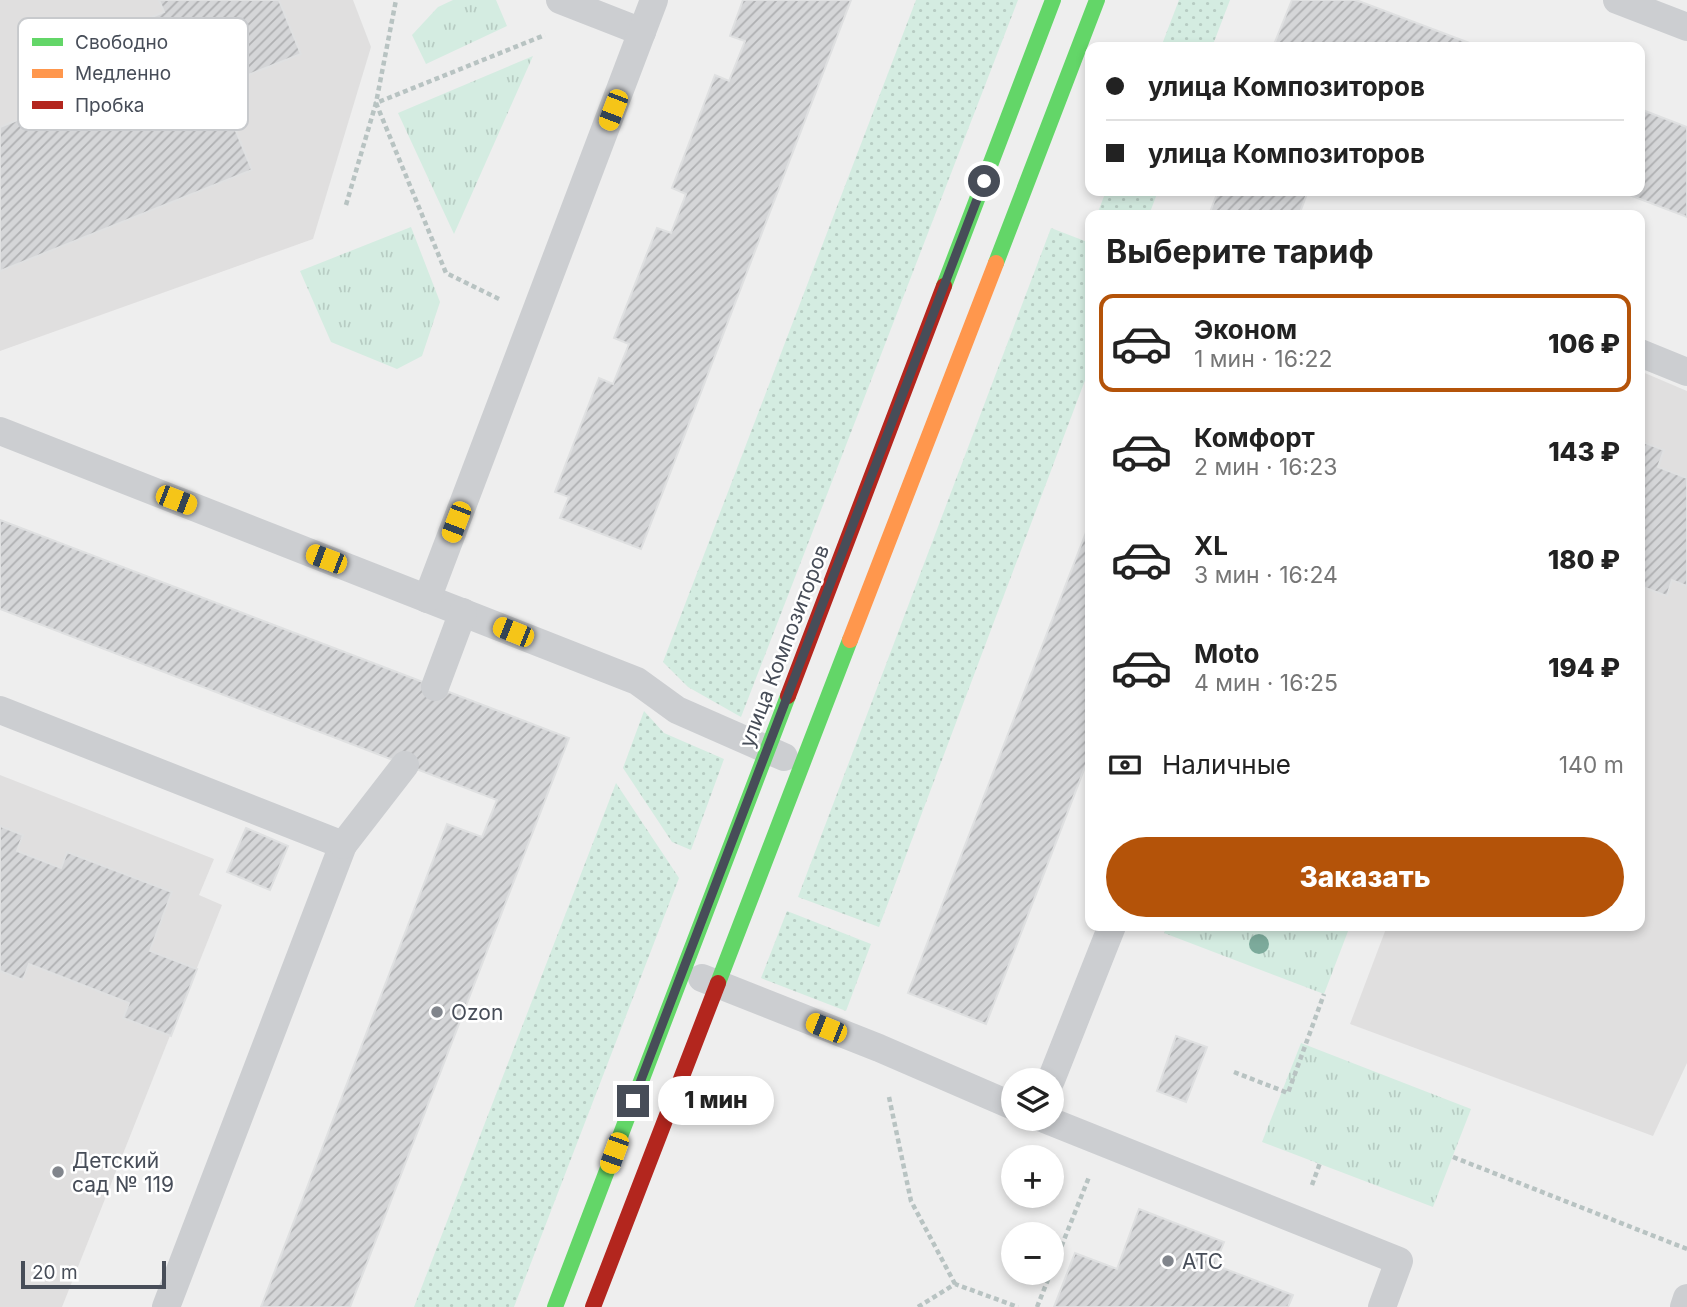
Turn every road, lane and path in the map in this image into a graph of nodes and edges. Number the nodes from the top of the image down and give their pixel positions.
1 (396, 0) edge
2 (560, 0) edge
3 (654, 0) edge
4 (1053, 0) edge
5 (1097, 0) edge
6 (1617, 0) edge
7 (596, 14) junction
8 (1687, 27) edge
9 (642, 32) junction
10 (376, 103) junction
11 (346, 205) dead end
12 (534, 316) junction
13 (1645, 355) edge
14 (1687, 372) edge
15 (0, 431) edge
16 (427, 599) junction
17 (463, 612) junction
18 (435, 687) dead end
19 (0, 710) edge
20 (767, 750) junction
21 (405, 765) dead end
22 (801, 765) junction
23 (343, 845) junction
24 (1110, 931) edge
25 (682, 971) junction
26 (717, 984) junction
27 (1324, 994) dead end
28 (879, 1048) junction
29 (1057, 1068) edge
30 (1234, 1072) dead end
31 (1001, 1101) edge
32 (1064, 1127) edge
33 (1103, 1143) junction
34 (1453, 1157) dead end
35 (1064, 1239) edge
36 (1687, 1249) edge
37 (955, 1284) junction
38 (1046, 1285) edge
39 (1687, 1298) edge
40 (166, 1307) edge
41 (555, 1307) edge
42 (593, 1307) edge
43 (918, 1307) edge
44 (1018, 1307) edge
45 (1037, 1307) edge
46 (1382, 1307) edge
47 (1684, 1307) edge

1 - 10 path
2 - 7 lane
3 - 9 lane
4 - 20 street, улица Композиторов
5 - 22 street
6 - 8 lane
7 - 9 lane
7 - 10 path
9 - 12 lane
10 - 11 path
10 - 12 path
12 - 16 lane
13 - 14 lane
15 - 16 lane
16 - 17 lane
17 - 18 lane
17 - 20 lane
19 - 23 lane
20 - 22 lane
20 - 25 street, улица Композиторов
21 - 23 lane
22 - 26 street
23 - 40 lane
24 - 29 lane
25 - 26 lane
25 - 41 street, улица Композиторов
26 - 28 lane
26 - 42 street
27 - 30 path
28 - 31 lane
28 - 37 path
32 - 33 lane
33 - 35 path
33 - 46 lane
34 - 36 path
37 - 43 path
37 - 44 path
38 - 45 path
39 - 47 lane

